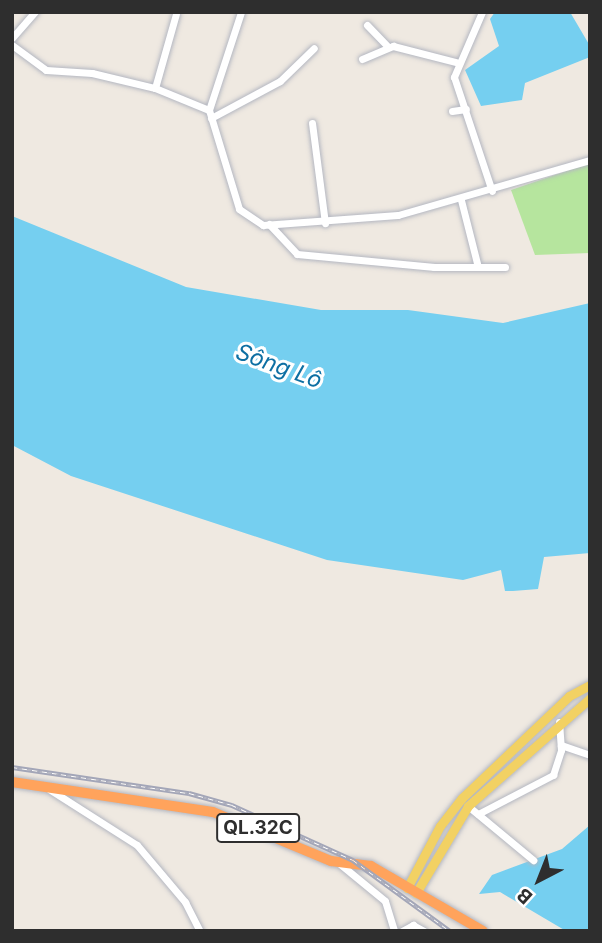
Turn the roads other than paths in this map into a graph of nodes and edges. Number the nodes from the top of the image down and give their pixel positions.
1 (35, 12) edge
2 (241, 12) edge
3 (482, 12) edge
4 (176, 15) dead end
5 (367, 25) dead end
6 (12, 38) edge
7 (12, 44) edge
8 (387, 46) junction
9 (314, 48) dead end
10 (362, 59) dead end
11 (456, 62) junction
12 (155, 88) junction
13 (466, 109) junction
14 (452, 111) dead end
15 (210, 114) junction
16 (312, 123) dead end
17 (590, 160) edge
18 (492, 191) junction
19 (461, 200) junction
20 (325, 223) junction
21 (269, 224) junction
22 (478, 267) junction
23 (505, 267) dead end
24 (590, 685) edge
25 (590, 698) edge
26 (559, 720) junction
27 (561, 745) junction
28 (590, 755) edge
29 (503, 758) junction
30 (510, 766) junction
31 (12, 782) edge
32 (46, 786) junction
33 (468, 806) junction
34 (478, 814) junction
35 (331, 860) junction
36 (533, 860) dead end
37 (412, 890) junction
38 (200, 931) edge
39 (394, 931) edge
40 (402, 931) edge
41 (424, 931) edge
42 (483, 931) edge

1 - 6 street
2 - 15 street
3 - 11 street
4 - 12 street
5 - 8 street
7 - 12 street
8 - 10 street
8 - 11 street
9 - 15 street
11 - 13 street
12 - 15 street
13 - 14 street
13 - 18 street
15 - 21 street
16 - 20 street
17 - 18 street
18 - 19 street
19 - 20 street
19 - 22 street
20 - 21 street
21 - 22 street
22 - 23 street
24 - 29 main road
25 - 26 main road
26 - 27 street
26 - 30 main road
27 - 28 street
27 - 34 street
29 - 30 main road
29 - 37 main road
30 - 33 main road
31 - 32 highway, QL.32C
32 - 35 highway, QL.32C
32 - 38 street
33 - 34 street
33 - 37 main road
34 - 36 street
35 - 37 highway, QL.32C
35 - 39 street
37 - 42 highway, QL.32C
40 - 41 street

